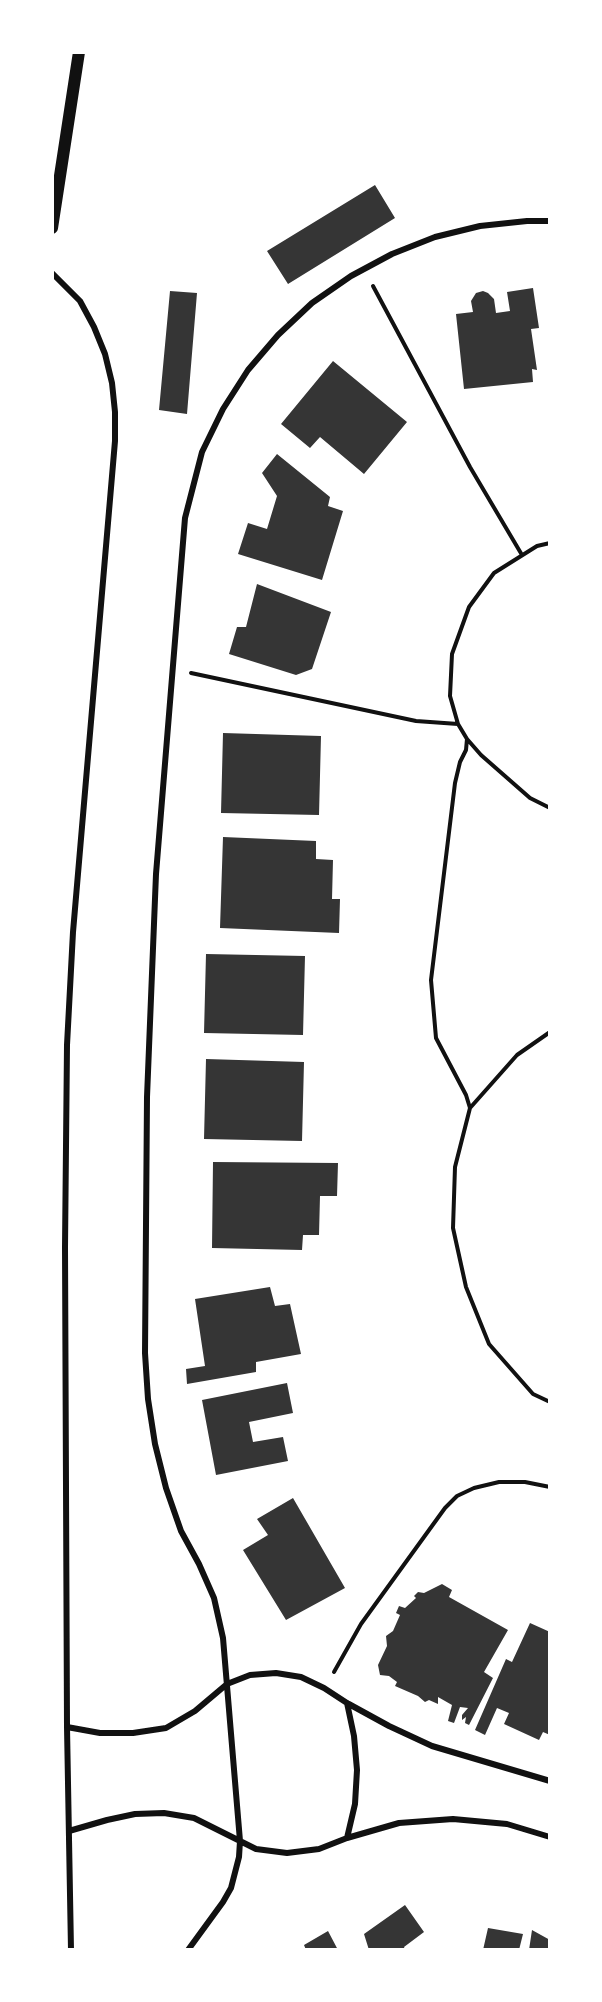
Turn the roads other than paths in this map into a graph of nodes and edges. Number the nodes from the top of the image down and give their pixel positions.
1 (79, 52) edge
2 (549, 221) edge
3 (52, 228) edge
4 (52, 273) edge
5 (227, 1684) junction
6 (346, 1703) junction
7 (67, 1727) junction
8 (549, 1781) edge
9 (69, 1832) junction
10 (549, 1837) edge
11 (348, 1838) junction
12 (240, 1841) junction
13 (71, 1950) edge
14 (188, 1950) edge

1 - 3 main road
2 - 5 street
4 - 7 street
5 - 6 street
5 - 7 street
5 - 12 street
6 - 8 street
6 - 11 street
7 - 9 street
9 - 12 street
9 - 13 street
10 - 11 street
11 - 12 street
12 - 14 street

